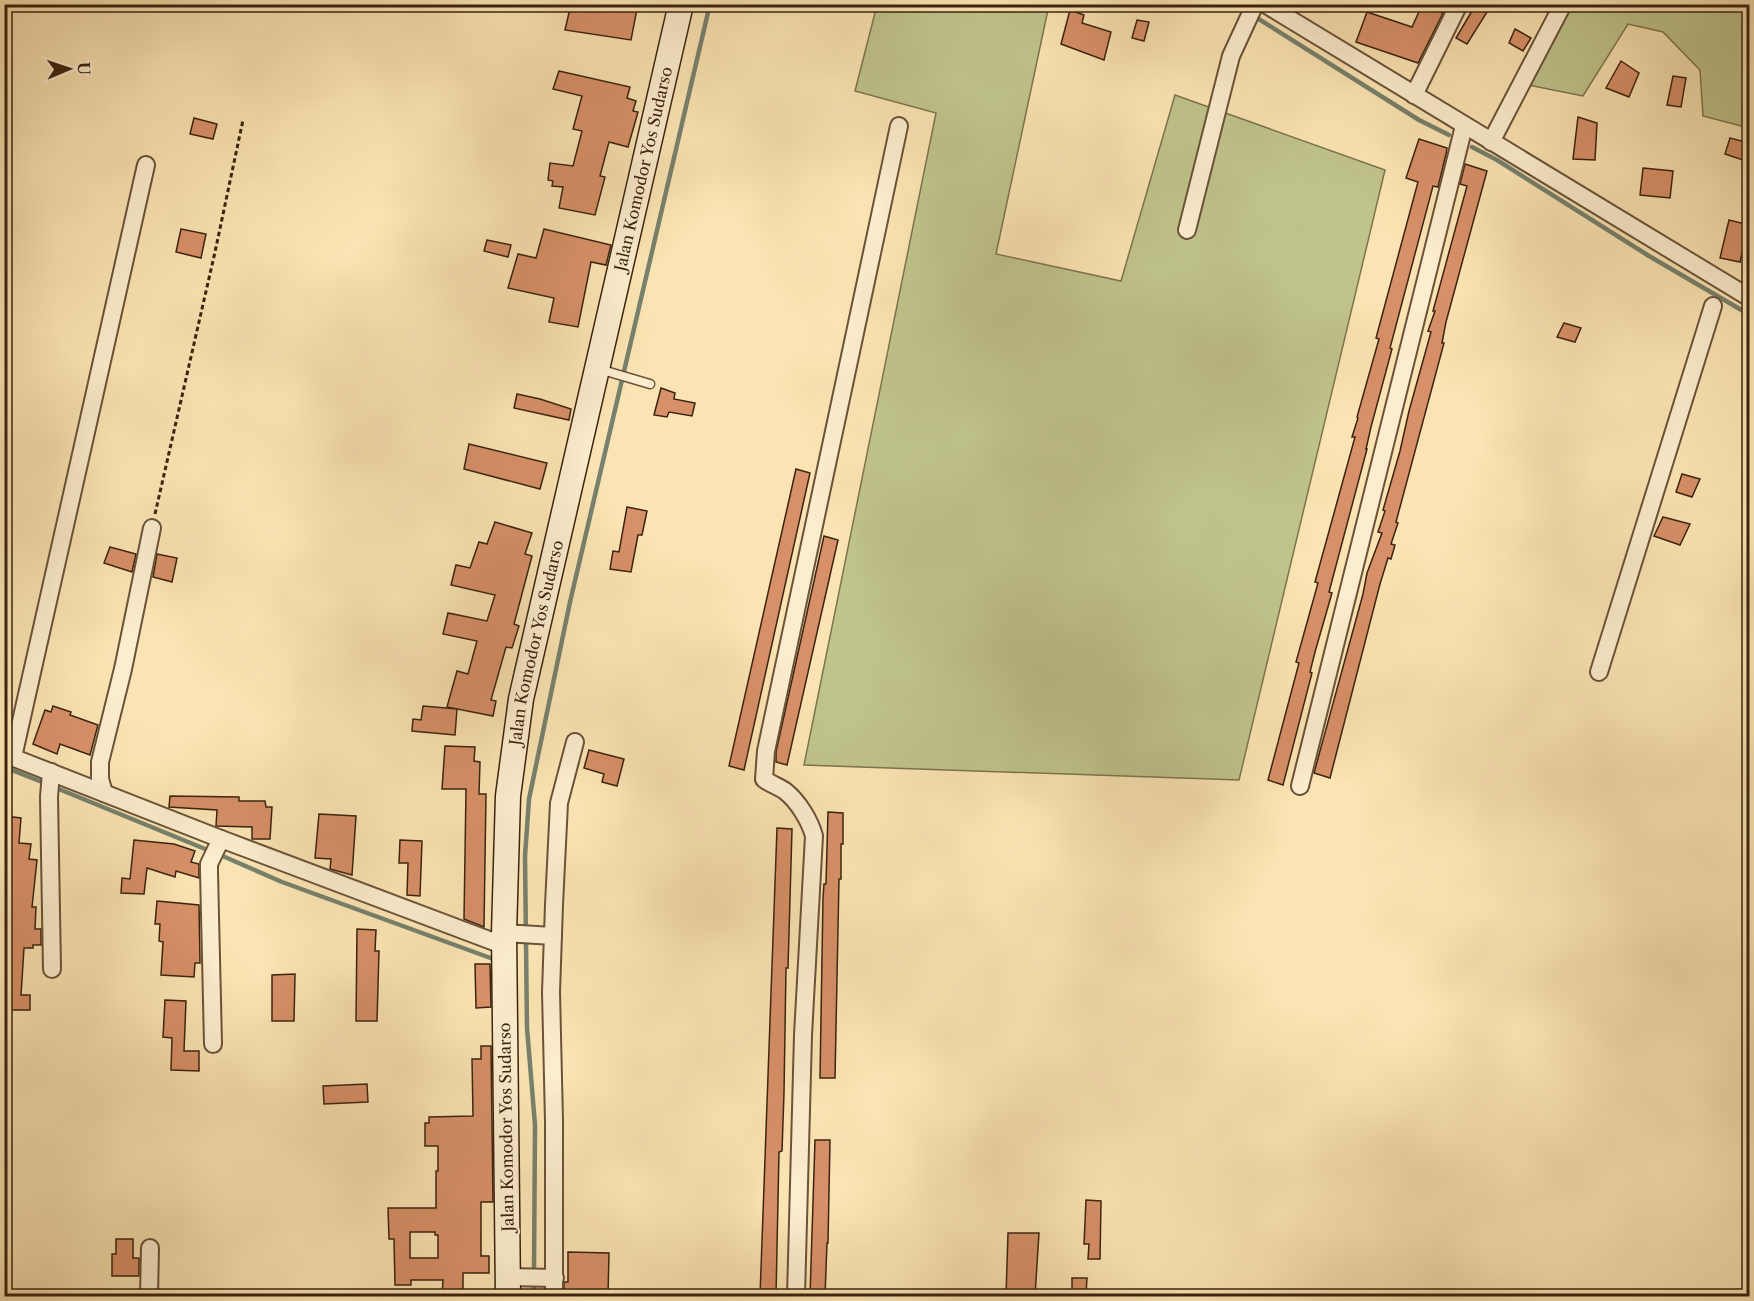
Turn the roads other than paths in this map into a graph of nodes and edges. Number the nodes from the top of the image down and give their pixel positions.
1 (681, 4) edge
2 (1265, 4) edge
3 (1459, 4) edge
4 (1563, 4) edge
5 (1255, 5) edge
6 (1414, 95) junction
7 (899, 126) dead end
8 (1464, 126) junction
9 (1491, 142) junction
10 (146, 165) dead end
11 (1187, 230) dead end
12 (1749, 298) edge
13 (1713, 306) dead end
14 (606, 371) junction
15 (650, 384) dead end
16 (152, 528) road end
17 (1599, 672) dead end
18 (575, 742) dead end
19 (9, 756) edge
20 (51, 775) junction
21 (1300, 786) dead end
22 (104, 793) junction
23 (217, 848) junction
24 (548, 936) junction
25 (507, 948) junction
26 (52, 969) dead end
27 (213, 1044) dead end
28 (150, 1248) dead end
29 (552, 1278) junction
30 (514, 1284) edge
31 (149, 1296) edge
32 (554, 1296) edge
33 (796, 1296) edge

1 - 14 street, Jalan Komodor Yos Sudarso
2 - 6 street
3 - 6 street
4 - 9 street
5 - 11 street
6 - 8 street
7 - 33 street
8 - 9 street
8 - 21 street
9 - 12 street
10 - 19 street
13 - 17 street
14 - 15 lane
14 - 25 street, Jalan Komodor Yos Sudarso
16 - 22 street
18 - 24 street
19 - 20 street
20 - 22 street
20 - 26 street
22 - 23 street
23 - 25 street
23 - 27 street
24 - 25 street
24 - 29 street
25 - 30 street, Jalan Komodor Yos Sudarso
28 - 31 street
29 - 30 street
29 - 32 street

